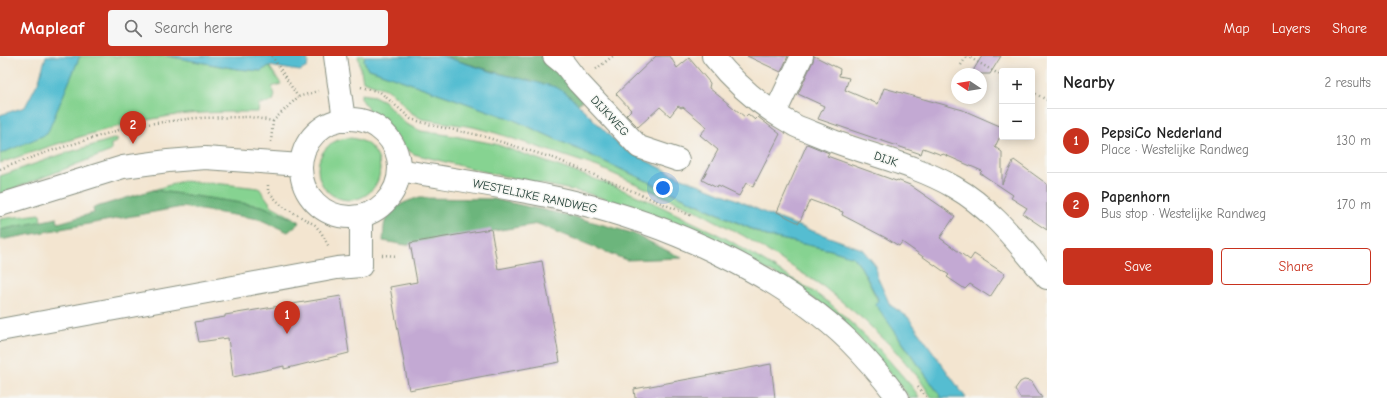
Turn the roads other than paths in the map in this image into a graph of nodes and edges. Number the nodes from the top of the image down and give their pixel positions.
1 (335, 56) edge
2 (554, 56) edge
3 (713, 56) edge
4 (802, 56) edge
5 (775, 113) junction
6 (344, 120) junction
7 (678, 160) dead end
8 (301, 165) junction
9 (399, 170) junction
10 (0, 205) edge
11 (361, 216) junction
12 (1047, 278) edge
13 (0, 330) edge
14 (898, 398) edge

1 - 6 street
2 - 7 street, DIJKWEG
3 - 5 street, DIJK
4 - 5 street
5 - 12 street, DIJK
6 - 8 street
6 - 9 street
8 - 10 street
8 - 11 street
9 - 11 street
9 - 14 street, WESTELIJKE RANDWEG
11 - 13 street

